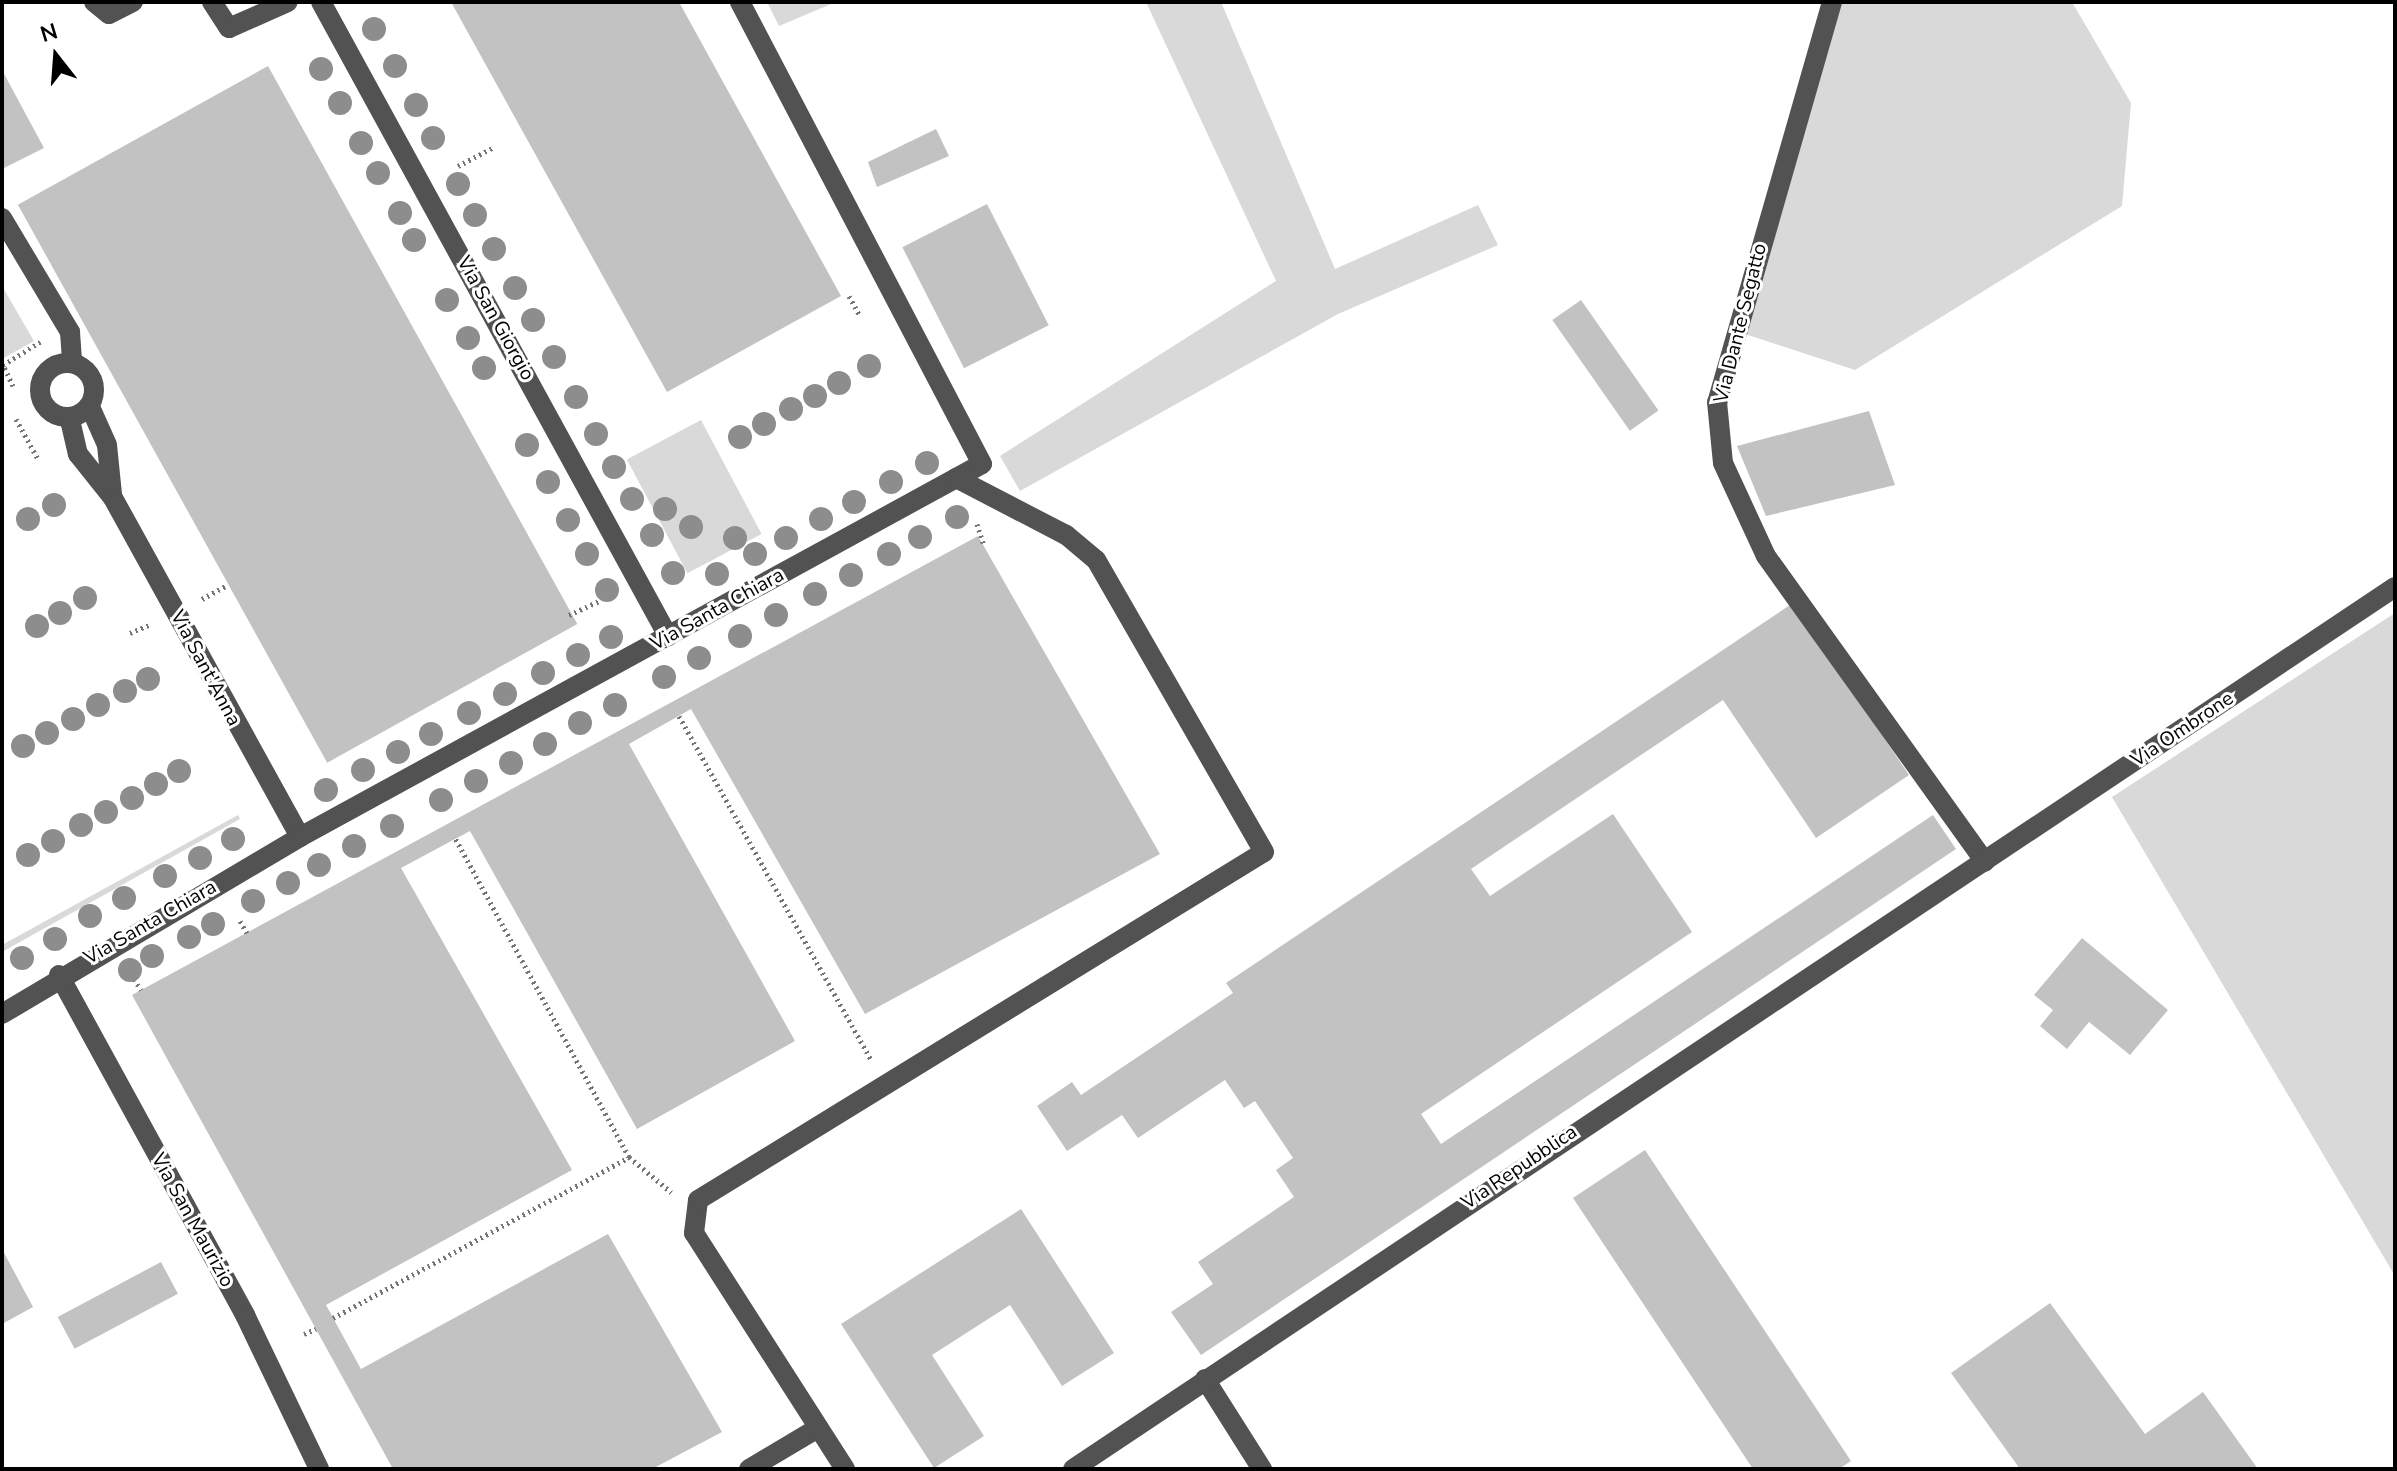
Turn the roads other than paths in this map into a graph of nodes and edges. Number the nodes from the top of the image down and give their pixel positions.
1 (94, 2) edge
2 (133, 2) edge
3 (212, 2) edge
4 (288, 2) edge
5 (321, 2) edge
6 (740, 2) edge
7 (1832, 2) edge
8 (2, 218) edge
9 (72, 362) junction
10 (91, 409) junction
11 (70, 420) junction
12 (956, 478) junction
13 (113, 498) junction
14 (2395, 587) edge
15 (668, 636) junction
16 (300, 837) junction
17 (1977, 866) junction
18 (59, 975) junction
19 (2, 1014) edge
20 (1205, 1379) junction
21 (818, 1428) junction
22 (319, 1469) edge
23 (749, 1469) edge
24 (845, 1469) edge
25 (1073, 1469) edge
26 (1262, 1469) edge

1 - 2 street
3 - 4 street
5 - 15 street, Via San Giorgio
6 - 12 street, Via Santa Chiara
7 - 17 street, Via Dante Segatto
8 - 9 street
9 - 10 street
9 - 11 street
10 - 11 street
10 - 13 street
11 - 13 street
12 - 15 street, Via Santa Chiara
12 - 21 street
13 - 16 street, Via Sant'Anna
14 - 17 street, Via Ombrone
15 - 16 street, Via Santa Chiara
16 - 18 street, Via Santa Chiara
17 - 20 street, Via Repubblica
18 - 19 street, Via Santa Chiara
18 - 22 street, Via San Maurizio
20 - 25 street, Via Repubblica
20 - 26 street
21 - 23 street
21 - 24 street

